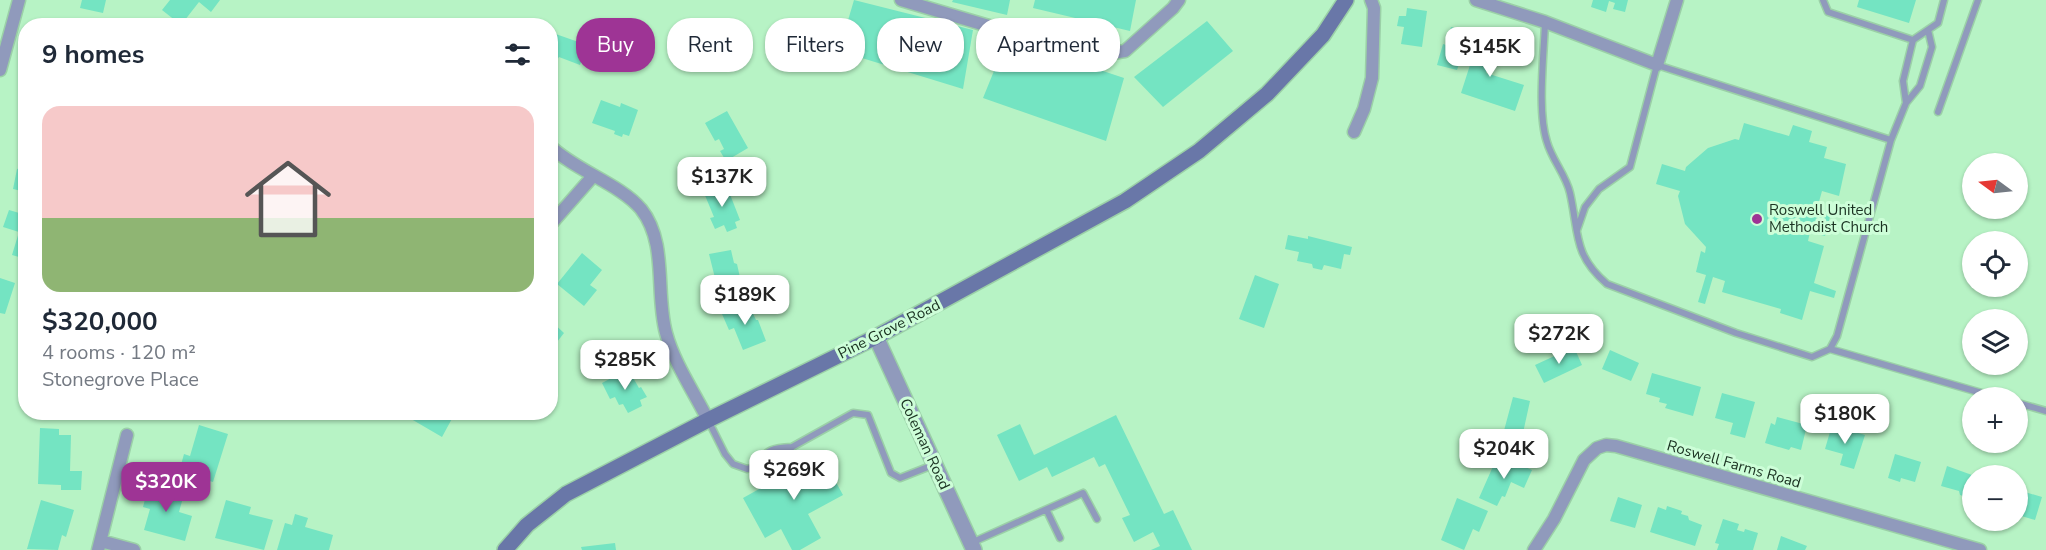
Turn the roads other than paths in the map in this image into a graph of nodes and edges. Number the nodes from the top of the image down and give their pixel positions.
1 (19, 0) edge
2 (902, 0) edge
3 (1179, 0) edge
4 (1346, 0) edge
5 (1371, 0) edge
6 (1476, 0) edge
7 (1677, 0) edge
8 (1823, 0) edge
9 (1944, 0) edge
10 (1978, 0) edge
11 (1545, 22) junction
12 (1928, 30) junction
13 (1913, 40) junction
14 (1657, 64) junction
15 (0, 70) edge
16 (1906, 103) junction
17 (1938, 112) dead end
18 (1354, 132) dead end
19 (1891, 140) junction
20 (558, 152) edge
21 (593, 176) junction
22 (558, 216) edge
23 (1576, 231) junction
24 (876, 337) junction
25 (1830, 350) junction
26 (1962, 387) edge
27 (2028, 406) edge
28 (2046, 411) edge
29 (708, 420) junction
30 (127, 435) dead end
31 (792, 447) junction
32 (934, 464) junction
33 (756, 465) junction
34 (1047, 511) junction
35 (1097, 519) dead end
36 (1060, 538) dead end
37 (99, 545) edge
38 (972, 547) edge
39 (134, 550) edge
40 (505, 550) edge
41 (1534, 550) edge
42 (1980, 550) edge

1 - 15 street
2 - 3 street
4 - 24 main road, Pine Grove Road
5 - 18 street
6 - 11 street
7 - 14 street
8 - 13 lane
9 - 12 lane
10 - 17 lane
11 - 14 street
11 - 23 lane
12 - 13 lane
12 - 16 lane
13 - 16 lane
14 - 19 lane
14 - 23 lane
16 - 19 lane
19 - 25 lane
20 - 21 street
21 - 22 street
21 - 29 street
23 - 25 lane
24 - 29 main road, Pine Grove Road
24 - 32 street, Coleman Road
25 - 26 lane
27 - 28 lane
29 - 33 lane
29 - 40 main road, Pine Grove Road
30 - 37 street
31 - 32 lane
31 - 33 lane
31 - 33 lane
32 - 38 street, Coleman Road
34 - 35 lane
34 - 36 lane
34 - 38 lane
37 - 39 street
41 - 42 street, Roswell Farms Road

